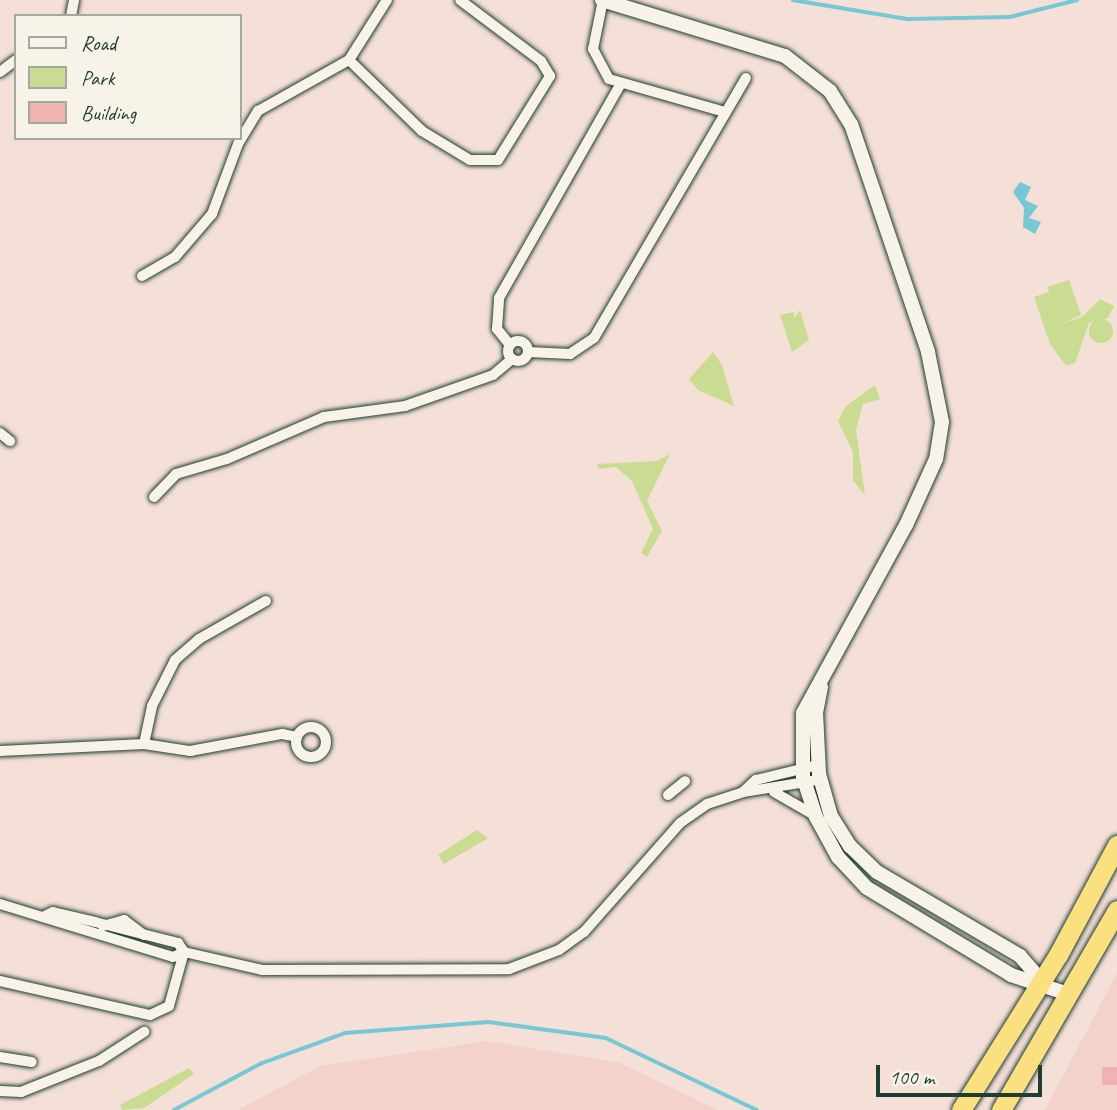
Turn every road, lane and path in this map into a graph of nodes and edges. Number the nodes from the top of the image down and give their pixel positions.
1 (387, 0) edge
2 (460, 0) edge
3 (602, 0) edge
4 (349, 60) junction
5 (746, 78) dead end
6 (621, 83) junction
7 (725, 112) junction
8 (242, 137) edge
9 (240, 140) edge
10 (142, 276) dead end
11 (510, 345) junction
12 (528, 352) junction
13 (512, 359) junction
14 (0, 433) edge
15 (10, 442) dead end
16 (154, 497) dead end
17 (266, 601) dead end
18 (297, 737) dead end
19 (144, 744) junction
20 (0, 751) edge
21 (812, 774) junction
22 (685, 781) dead end
23 (768, 790) junction
24 (743, 792) junction
25 (668, 795) dead end
26 (816, 817) junction
27 (1117, 845) edge
28 (0, 904) edge
29 (1117, 909) edge
30 (43, 917) junction
31 (184, 952) junction
32 (0, 981) edge
33 (1042, 981) junction
34 (1068, 994) junction
35 (144, 1032) dead end
36 (0, 1057) edge
37 (32, 1062) dead end
38 (0, 1091) edge
39 (961, 1110) edge
40 (1001, 1110) edge

1 - 4 street
2 - 4 street
3 - 6 street
3 - 21 street
4 - 8 street
5 - 7 street
6 - 7 street
6 - 11 street
7 - 12 street
9 - 10 street
11 - 12 street
11 - 13 street
12 - 13 street
13 - 16 street
14 - 15 street
17 - 19 street
18 - 19 street
19 - 20 street
21 - 23 street
21 - 24 street
21 - 26 street
21 - 33 street
22 - 25 street
23 - 24 street
23 - 26 street
24 - 31 street
26 - 33 street
27 - 33 highway
28 - 30 street
29 - 34 highway
30 - 31 street
30 - 31 street
31 - 32 street
33 - 34 street
33 - 39 highway
34 - 40 highway
35 - 38 street
36 - 37 street

